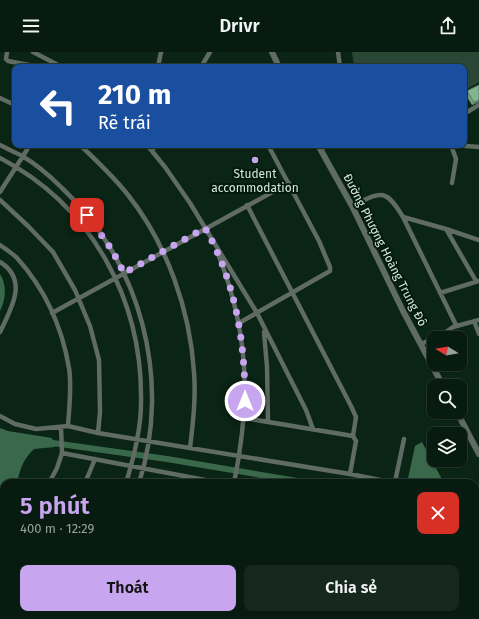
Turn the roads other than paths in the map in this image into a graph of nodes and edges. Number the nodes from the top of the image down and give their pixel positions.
1 (7, 52) edge
2 (33, 52) edge
3 (161, 52) edge
4 (210, 52) edge
5 (272, 52) edge
6 (338, 52) edge
7 (24, 64) edge
8 (56, 64) edge
9 (159, 64) edge
10 (203, 64) edge
11 (278, 64) edge
12 (340, 64) edge
13 (0, 98) edge
14 (12, 104) edge
15 (479, 105) edge
16 (467, 112) edge
17 (0, 145) edge
18 (467, 147) edge
19 (28, 148) edge
20 (83, 148) edge
21 (270, 148) edge
22 (320, 148) edge
23 (453, 148) edge
24 (479, 148) edge
25 (152, 150) edge
26 (23, 156) junction
27 (0, 158) edge
28 (16, 167) junction
29 (289, 183) junction
30 (452, 183) dead end
31 (0, 192) edge
32 (0, 200) edge
33 (247, 205) junction
34 (352, 206) junction
35 (403, 217) junction
36 (205, 228) junction
37 (446, 229) junction
38 (210, 236) junction
39 (479, 240) edge
40 (0, 245) edge
41 (163, 252) junction
42 (0, 262) edge
43 (124, 273) junction
44 (116, 278) junction
45 (478, 281) edge
46 (292, 293) junction
47 (440, 293) junction
48 (79, 299) junction
49 (52, 313) junction
50 (256, 313) junction
51 (476, 321) edge
52 (239, 323) junction
53 (456, 326) junction
54 (263, 327) junction
55 (447, 331) edge
56 (0, 332) edge
57 (479, 334) edge
58 (427, 341) edge
59 (421, 344) junction
60 (439, 379) edge
61 (0, 416) edge
62 (244, 418) junction
63 (461, 419) edge
64 (268, 422) junction
65 (68, 426) junction
66 (61, 427) junction
67 (313, 429) junction
68 (98, 433) junction
69 (353, 436) junction
70 (138, 439) junction
71 (404, 440) dead end
72 (150, 441) junction
73 (190, 448) junction
74 (62, 451) junction
75 (479, 453) edge
76 (239, 456) junction
77 (94, 459) junction
78 (131, 466) junction
79 (144, 469) junction
80 (350, 474) junction
81 (183, 476) junction
82 (51, 479) edge
83 (86, 479) edge
84 (127, 479) edge
85 (140, 479) edge
86 (182, 479) edge
87 (199, 479) edge
88 (235, 479) edge
89 (375, 479) edge
90 (396, 479) edge

1 - 7 street
2 - 8 street
3 - 9 street
4 - 10 street
5 - 11 street
6 - 12 street
13 - 14 street
15 - 16 street
17 - 26 street
18 - 24 street
19 - 26 street
20 - 41 street
21 - 29 street
22 - 34 street, Đường Phượng Hoàng Trung Đô
23 - 30 street
25 - 36 street
26 - 28 street
26 - 43 street
27 - 28 street
28 - 31 street
28 - 44 street
29 - 33 street
29 - 46 street
32 - 48 street
33 - 36 street
33 - 46 street
34 - 35 street
34 - 59 street, Đường Phượng Hoàng Trung Đô
35 - 37 street
35 - 47 street
36 - 38 street
36 - 41 street
37 - 39 street
37 - 45 street
38 - 50 street
38 - 52 street
40 - 49 street
41 - 43 street
41 - 73 street
42 - 56 street
43 - 44 street
43 - 72 street
44 - 48 street
44 - 70 street
45 - 47 street
46 - 50 street
46 - 69 street
47 - 53 street
48 - 49 street
48 - 68 street
49 - 65 street
50 - 52 street
50 - 54 street
51 - 53 street
51 - 57 street
52 - 62 street
53 - 55 street
54 - 64 street
54 - 67 street
58 - 59 street
59 - 60 street, Đường Phượng Hoàng Trung Đô
61 - 66 street
62 - 64 street
62 - 76 street
63 - 75 street
64 - 67 street
65 - 66 street
65 - 68 street
66 - 74 street
67 - 69 street
68 - 70 street
69 - 80 street
70 - 72 street
70 - 78 street
71 - 90 street
72 - 73 street
72 - 79 street
73 - 76 street
74 - 77 street
74 - 82 street
76 - 80 street
76 - 88 street
77 - 78 street
77 - 83 street
78 - 79 street
78 - 84 street
79 - 81 street
79 - 85 street
80 - 89 street
81 - 86 street
81 - 87 street

